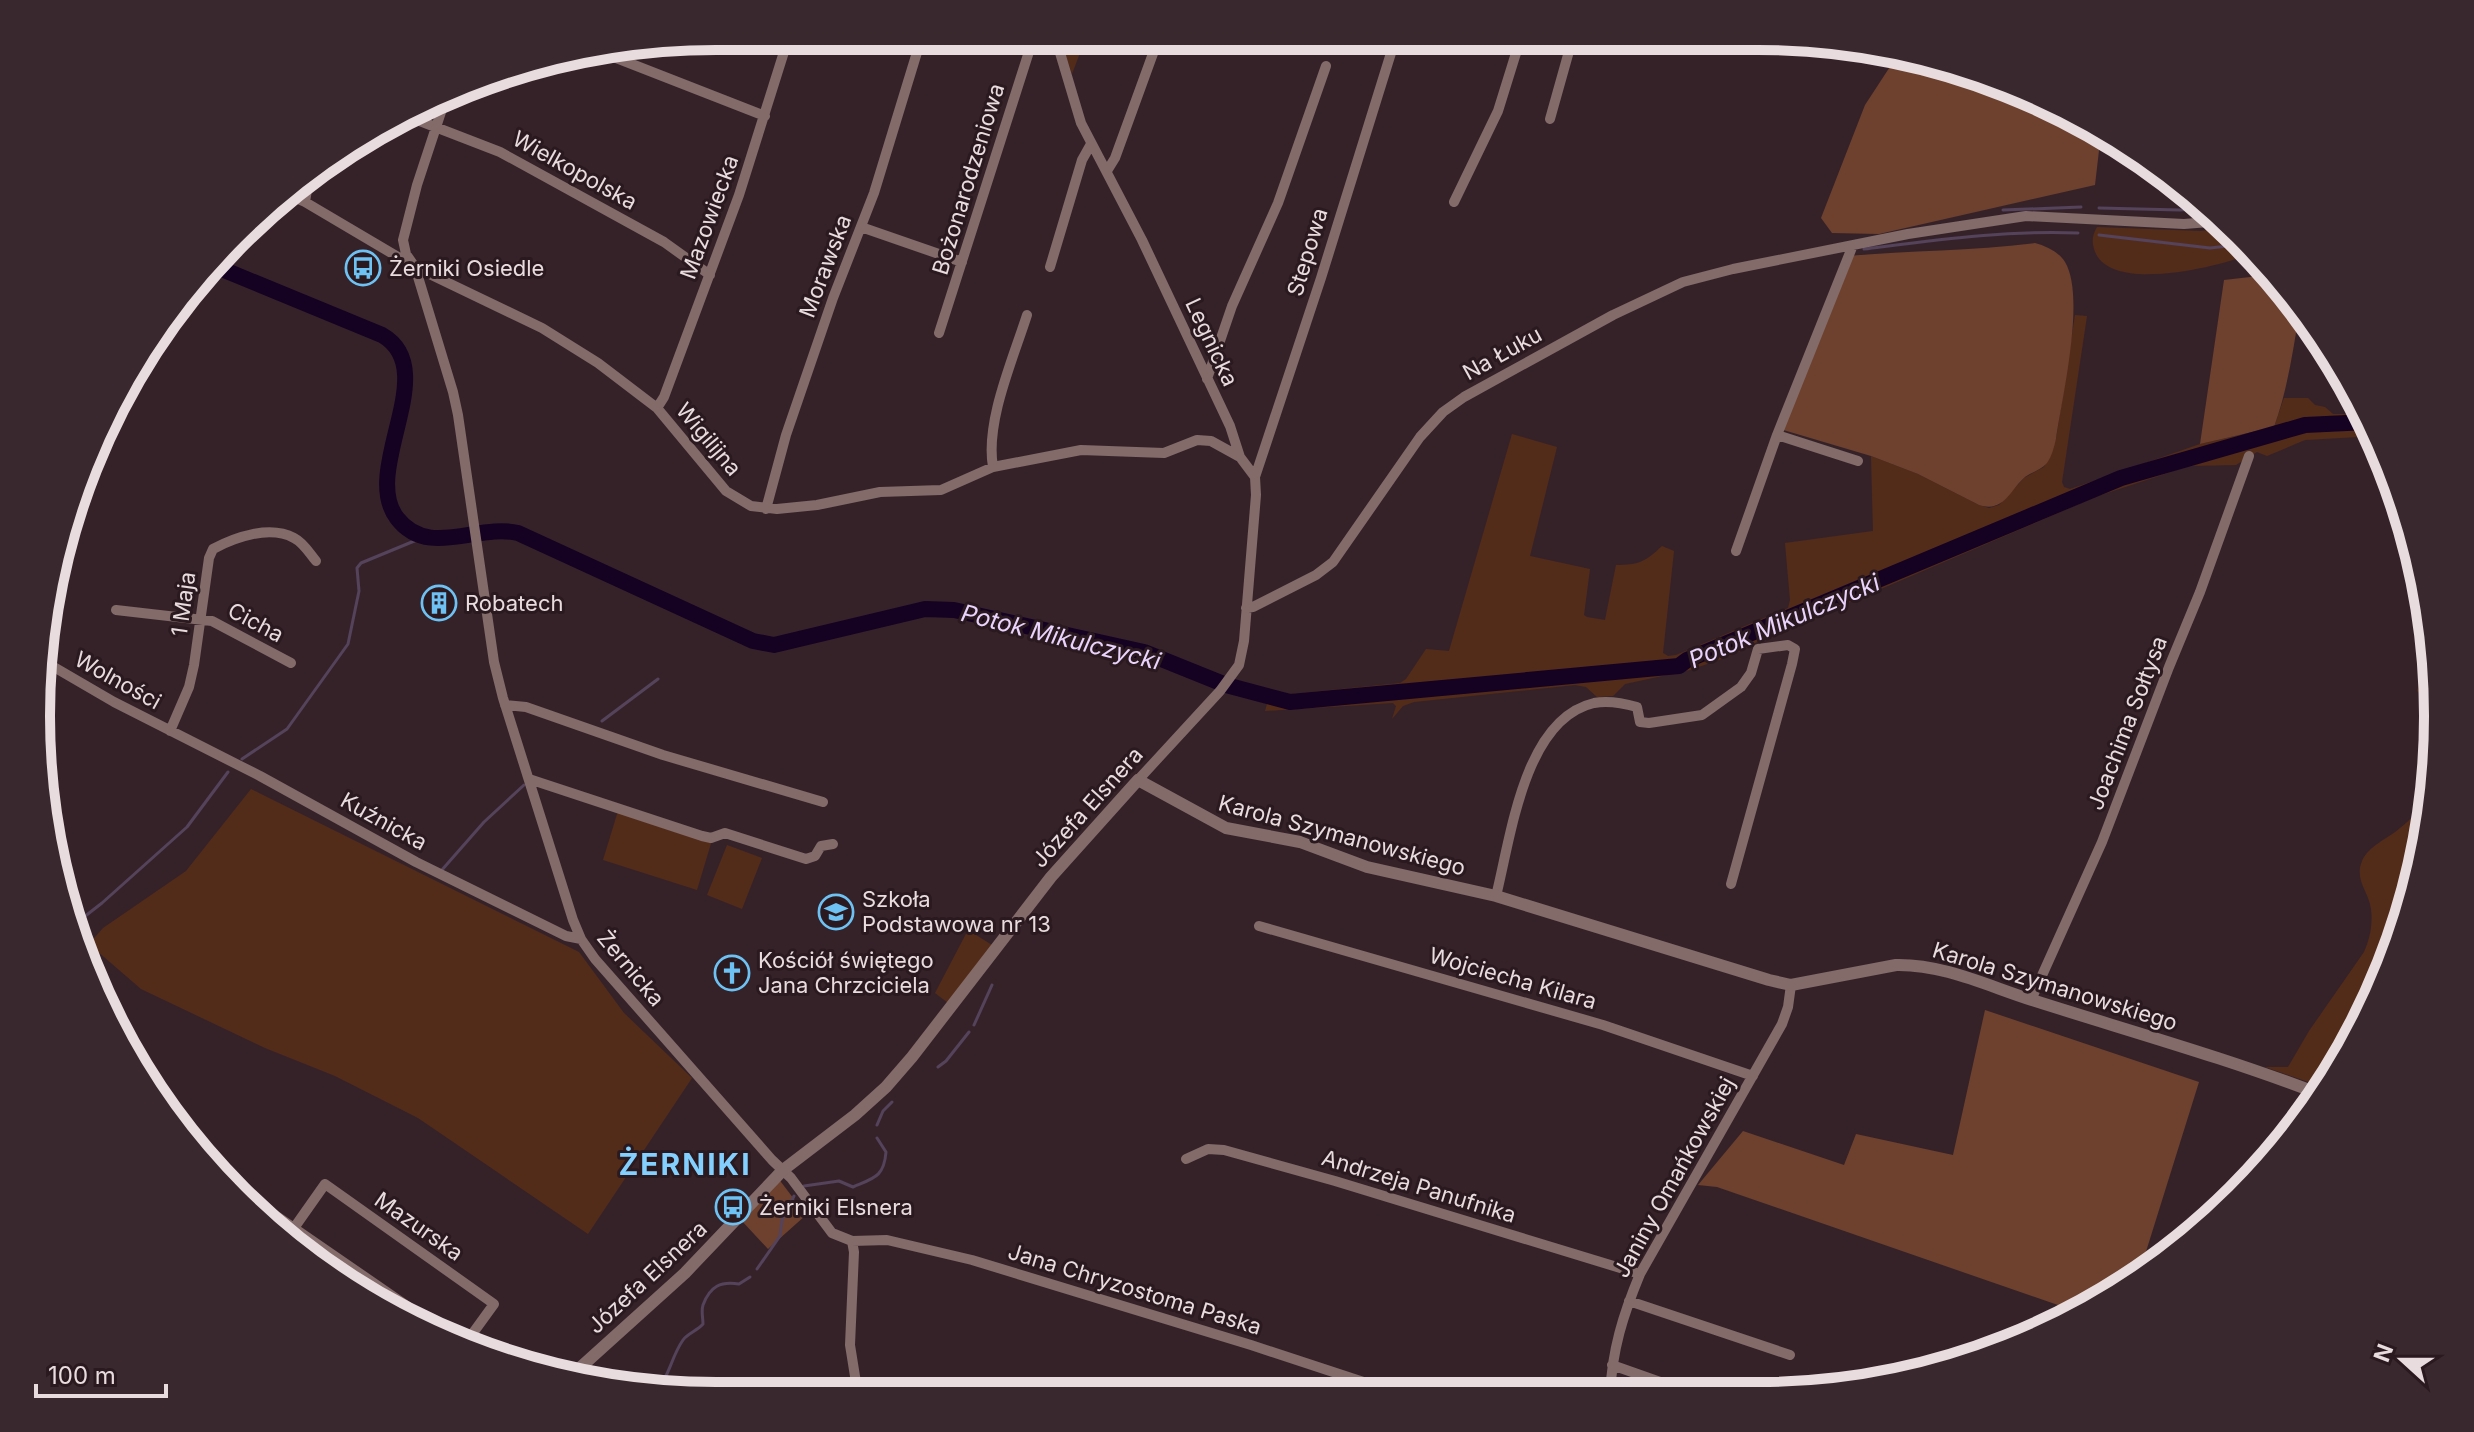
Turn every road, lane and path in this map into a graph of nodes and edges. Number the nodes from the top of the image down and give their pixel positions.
1 (785, 50) edge
2 (918, 50) edge
3 (1030, 50) edge
4 (1059, 50) edge
5 (1154, 50) edge
6 (1392, 50) edge
7 (1517, 50) edge
8 (1569, 50) edge
9 (616, 58) edge
10 (1326, 66) dead end
11 (442, 110) edge
12 (765, 116) junction
13 (1550, 119) dead end
14 (419, 120) edge
15 (436, 126) junction
16 (1091, 144) junction
17 (1107, 171) junction
18 (307, 191) edge
19 (297, 199) edge
20 (305, 202) junction
21 (1454, 202) dead end
22 (2205, 222) edge
23 (861, 227) junction
24 (1853, 245) junction
25 (962, 262) junction
26 (415, 267) junction
27 (1050, 267) dead end
28 (710, 275) junction
29 (1027, 315) dead end
30 (939, 333) dead end
31 (1207, 379) junction
32 (657, 408) junction
33 (1777, 435) junction
34 (2249, 456) dead end
35 (1240, 457) junction
36 (1858, 461) dead end
37 (993, 467) junction
38 (1255, 477) junction
39 (766, 509) junction
40 (1736, 551) dead end
41 (316, 561) dead end
42 (1246, 608) junction
43 (116, 610) dead end
44 (202, 621) junction
45 (291, 663) dead end
46 (52, 666) edge
47 (505, 705) junction
48 (170, 731) junction
49 (529, 779) junction
50 (1138, 780) junction
51 (823, 802) dead end
52 (833, 844) dead end
53 (1731, 884) dead end
54 (1496, 896) junction
55 (1259, 926) dead end
56 (581, 939) junction
57 (1791, 985) junction
58 (2031, 1000) junction
59 (1753, 1076) junction
60 (2309, 1090) edge
61 (1186, 1159) dead end
62 (783, 1170) junction
63 (278, 1218) edge
64 (294, 1228) junction
65 (852, 1241) junction
66 (1640, 1274) junction
67 (1629, 1301) junction
68 (405, 1305) edge
69 (471, 1335) edge
70 (1790, 1355) dead end
71 (1612, 1365) junction
72 (580, 1368) edge
73 (856, 1382) edge
74 (1363, 1382) edge
75 (1611, 1382) edge
76 (1660, 1382) edge

1 - 12 street, Mazowiecka
2 - 23 street, Morawska
3 - 25 street, Bożonarodzeniowa
4 - 16 street, Legnicka
5 - 17 street
6 - 38 street, Stepowa
7 - 21 street
8 - 13 street
9 - 12 street
10 - 31 street
11 - 15 street, Żernicka
12 - 28 street, Mazowiecka
14 - 15 street, Wielkopolska
15 - 26 street, Żernicka
15 - 28 street, Wielkopolska
16 - 17 street, Legnicka
16 - 27 street
17 - 31 street, Legnicka
18 - 20 street
19 - 20 street, Wigilijna
20 - 26 street, Wigilijna
22 - 24 street, Na Łuku
23 - 25 street
23 - 39 street, Morawska
24 - 33 street
24 - 42 street, Na Łuku
25 - 30 street, Bożonarodzeniowa
26 - 32 street, Wigilijna
26 - 47 street, Żernicka
28 - 32 street, Mazowiecka
29 - 37 street
31 - 35 street, Legnicka
32 - 39 street, Wigilijna
33 - 36 street
33 - 40 street
34 - 58 street, Joachima Sołtysa
35 - 37 street, Wigilijna
35 - 38 street, Legnicka
37 - 39 street, Wigilijna
38 - 42 street
41 - 44 street, 1 Maja
42 - 50 street, Józefa Elsnera
43 - 44 street, Cicha
44 - 45 street, Cicha
44 - 48 street, 1 Maja
46 - 48 street, Wolności
47 - 49 street, Żernicka
47 - 51 street
48 - 56 street, Kuźnicka
49 - 52 street
49 - 56 street, Żernicka
50 - 54 street, Karola Szymanowskiego
50 - 62 street, Józefa Elsnera
53 - 54 street
54 - 57 street, Karola Szymanowskiego
55 - 59 street, Wojciecha Kilara
56 - 62 street, Żernicka
57 - 58 street, Karola Szymanowskiego
57 - 59 street, Janiny Omańkowskiej
58 - 60 street, Karola Szymanowskiego
59 - 66 street, Janiny Omańkowskiej
61 - 66 street, Andrzeja Panufnika
62 - 65 street, Żernicka
62 - 72 street, Józefa Elsnera
63 - 64 street
64 - 68 street
64 - 69 street, Mazurska
65 - 73 street
65 - 74 street, Jana Chryzostoma Paska
66 - 67 street, Janiny Omańkowskiej
67 - 70 street
67 - 71 street, Janiny Omańkowskiej
71 - 75 street, Janiny Omańkowskiej
71 - 76 street

